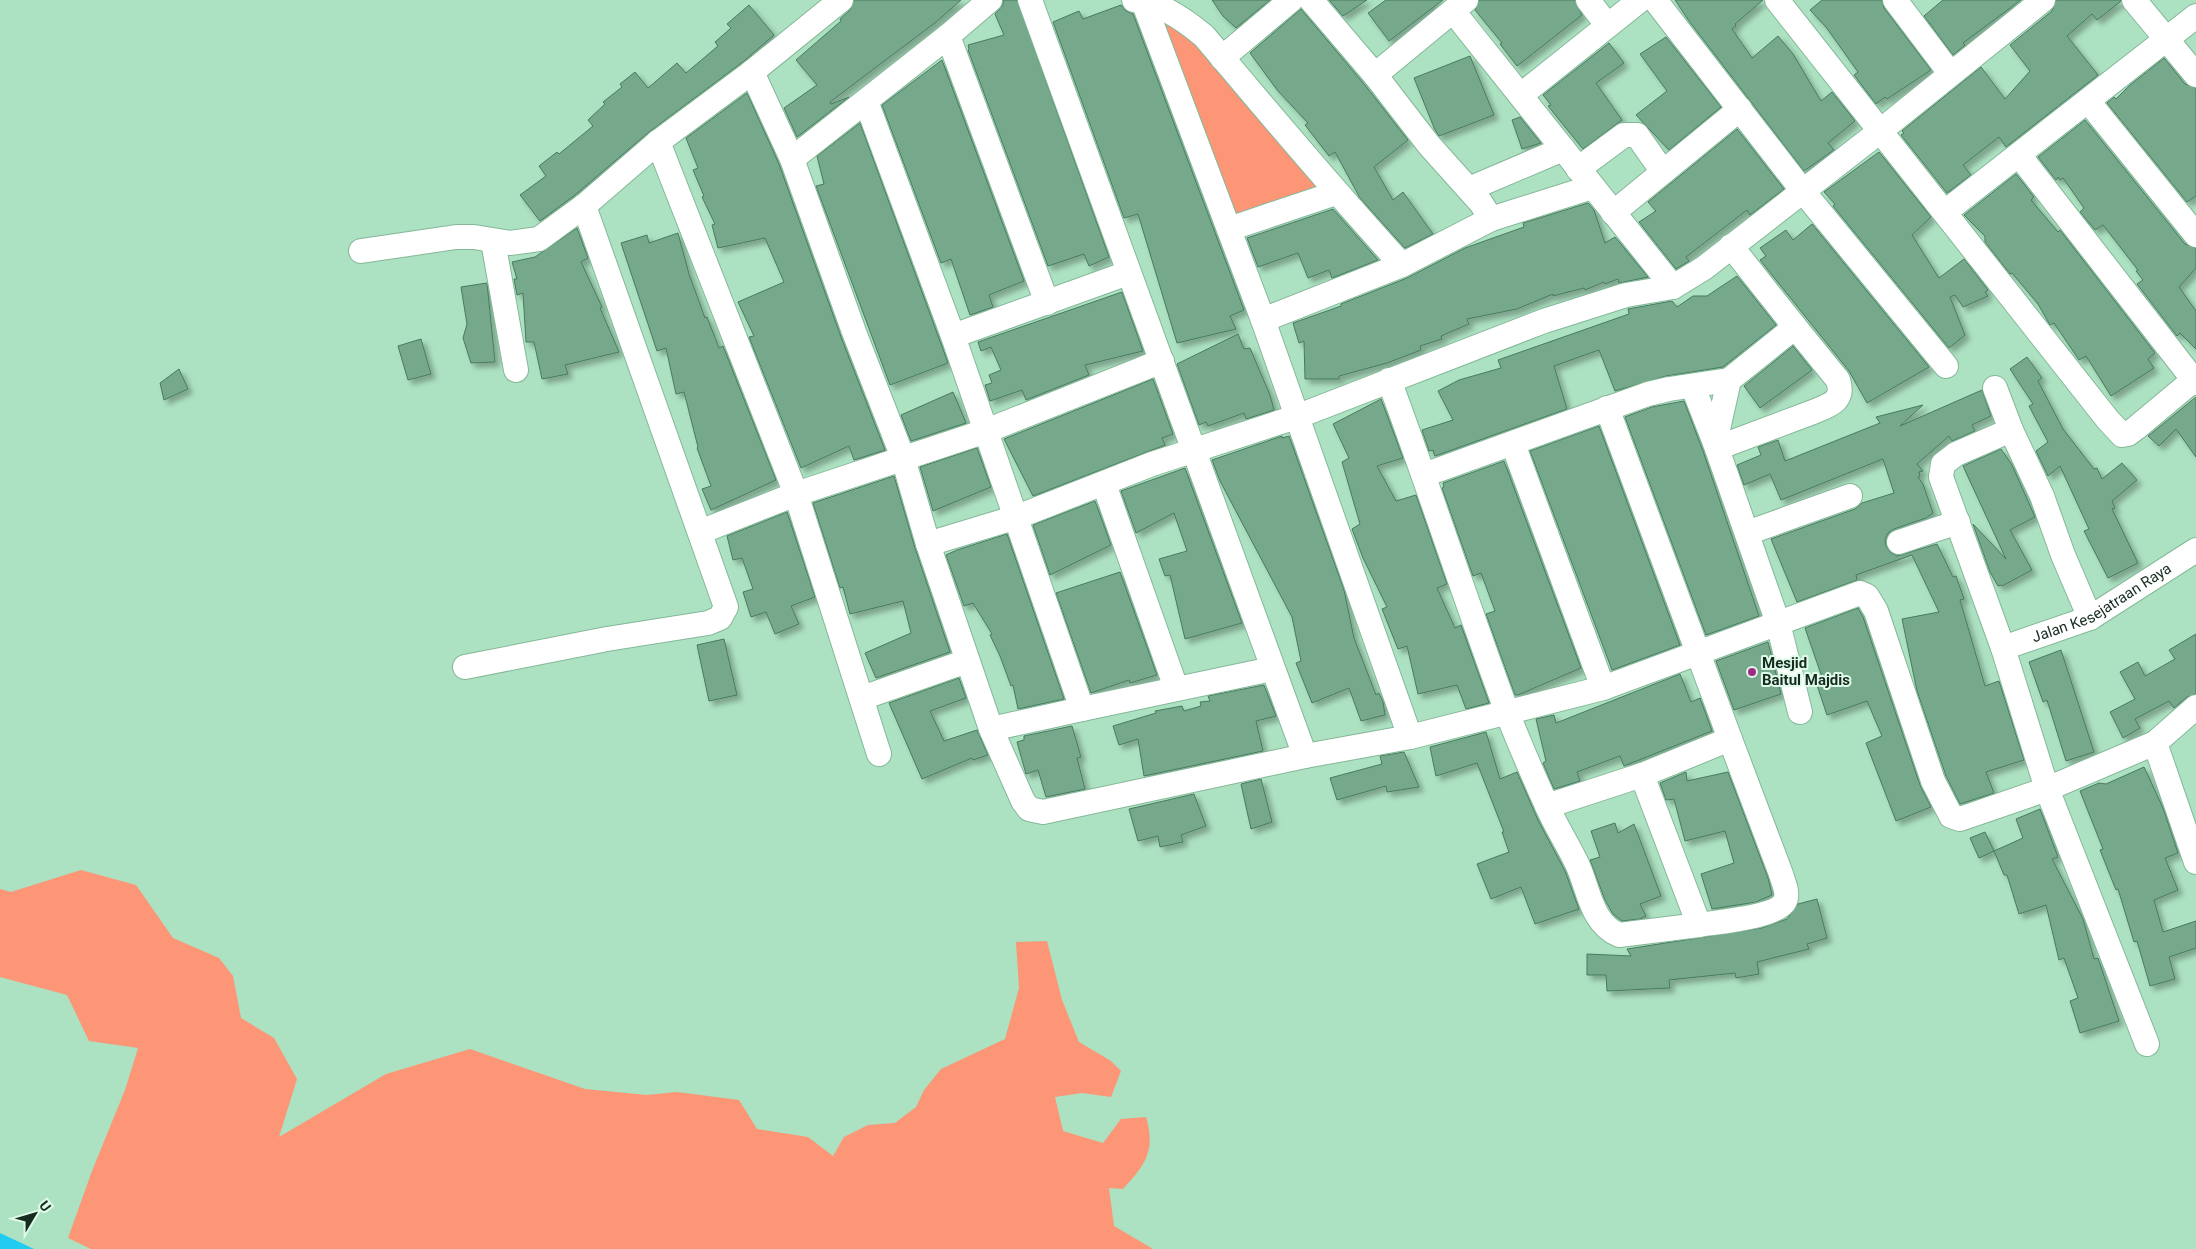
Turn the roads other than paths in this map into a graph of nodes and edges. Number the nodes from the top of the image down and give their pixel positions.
1 (841, 0) edge
2 (990, 0) edge
3 (1030, 0) edge
4 (1137, 0) edge
5 (1291, 0) edge
6 (1311, 0) edge
7 (1588, 0) edge
8 (1640, 0) edge
9 (1656, 0) edge
10 (1777, 0) edge
11 (1895, 0) edge
12 (2043, 0) edge
13 (2134, 0) edge
14 (1460, 5) edge
15 (2196, 16) edge
16 (1607, 25) junction
17 (948, 36) junction
18 (2167, 38) junction
19 (1222, 58) junction
20 (752, 72) junction
21 (1950, 73) junction
22 (1375, 75) junction
23 (2196, 75) edge
24 (1521, 95) junction
25 (866, 101) junction
26 (2088, 101) junction
27 (1740, 109) junction
28 (1879, 132) junction
29 (658, 142) junction
30 (1563, 149) junction
31 (2019, 155) junction
32 (792, 159) junction
33 (1664, 172) junction
34 (1585, 178) junction
35 (1469, 189) junction
36 (1802, 190) junction
37 (1336, 193) junction
38 (584, 206) junction
39 (1945, 212) junction
40 (1613, 213) junction
41 (1491, 219) junction
42 (1229, 229) junction
43 (2196, 235) edge
44 (493, 241) junction
45 (1731, 246) junction
46 (361, 251) dead end
47 (1402, 265) junction
48 (1128, 273) junction
49 (1673, 287) junction
50 (1047, 303) junction
51 (1263, 320) junction
52 (1795, 328) junction
53 (953, 336) junction
54 (1162, 360) junction
55 (1946, 366) dead end
56 (516, 370) dead end
57 (1388, 380) junction
58 (1729, 380) junction
59 (2195, 380) edge
60 (1693, 387) junction
61 (1995, 388) dead end
62 (1607, 408) junction
63 (1296, 416) junction
64 (986, 430) junction
65 (2011, 430) junction
66 (1513, 444) junction
67 (1716, 446) junction
68 (1192, 450) junction
69 (903, 458) junction
70 (1424, 475) junction
71 (1104, 484) junction
72 (796, 494) junction
73 (1850, 496) dead end
74 (1017, 516) junction
75 (1958, 522) junction
76 (700, 532) junction
77 (1747, 533) junction
78 (1899, 542) dead end
79 (928, 544) junction
80 (2196, 550) edge
81 (2090, 618) junction
82 (1778, 623) junction
83 (2003, 648) junction
84 (1697, 654) junction
85 (967, 661) junction
86 (465, 667) dead end
87 (1272, 669) junction
88 (1176, 688) junction
89 (1603, 688) junction
90 (862, 698) junction
91 (2196, 707) edge
92 (1082, 709) junction
93 (1508, 712) junction
94 (1800, 712) dead end
95 (991, 729) junction
96 (1410, 737) junction
97 (1730, 740) junction
98 (2155, 743) junction
99 (879, 754) dead end
100 (1305, 756) junction
101 (1642, 775) junction
102 (2047, 789) junction
103 (1547, 806) junction
104 (2196, 862) edge
105 (1699, 925) junction
106 (2147, 1044) dead end

1 - 20 street
2 - 17 street
3 - 48 street
4 - 19 street
4 - 42 street
5 - 19 street
6 - 22 street
7 - 16 street
8 - 16 street
9 - 27 street
10 - 28 street
11 - 21 street
12 - 21 street
13 - 18 street
14 - 22 street
14 - 24 street
15 - 18 street
16 - 24 street
17 - 25 street
17 - 50 street
18 - 23 street
18 - 26 street
19 - 37 street
20 - 29 street
20 - 32 street
21 - 28 street
22 - 35 street
24 - 30 street
25 - 32 street
25 - 53 street
26 - 31 street
26 - 43 street
27 - 33 street
27 - 36 street
28 - 36 street
28 - 39 street
29 - 38 street
29 - 72 street
30 - 34 street
30 - 35 street
31 - 39 street
31 - 59 street
32 - 69 street
33 - 34 street
33 - 40 street
34 - 40 street
34 - 41 street
35 - 41 street
36 - 45 street
36 - 55 street
37 - 42 street
37 - 47 street
38 - 44 street
38 - 76 street
39 - 59 street
40 - 49 street
41 - 47 street
42 - 51 street
44 - 46 street
44 - 56 street
45 - 49 street
45 - 52 street
47 - 51 street
48 - 50 street
48 - 54 street
49 - 57 street
50 - 53 street
51 - 63 street
52 - 58 street
52 - 67 street
53 - 64 street
54 - 64 street
54 - 68 street
57 - 63 street
57 - 70 street
58 - 60 street
58 - 67 street
60 - 62 street
60 - 67 street
61 - 65 street
62 - 66 street
62 - 84 street
63 - 68 street
63 - 96 street
64 - 69 street
64 - 74 street
65 - 75 street
65 - 81 street
66 - 70 street
66 - 89 street
67 - 77 street
68 - 71 street
68 - 87 street
69 - 72 street
69 - 79 street
70 - 93 street
71 - 74 street
71 - 88 street
72 - 76 street
72 - 90 street
73 - 77 street
74 - 79 street
74 - 92 street
75 - 78 street
75 - 83 street
76 - 86 street
77 - 82 street
79 - 85 street
80 - 81 street, Jalan Kesejatraan Raya
81 - 83 street, Jalan Kesejatraan Raya
82 - 84 street
82 - 94 street
82 - 102 street
83 - 102 street
84 - 89 street
84 - 97 street
85 - 90 street
85 - 95 street
87 - 88 street
87 - 100 street
88 - 92 street
89 - 93 street
90 - 99 street
91 - 98 street
92 - 95 street
93 - 96 street
93 - 103 street
95 - 100 street
96 - 100 street
97 - 101 street
97 - 105 street
98 - 102 street
98 - 104 street
101 - 103 street
101 - 105 street
102 - 106 street
103 - 105 street

